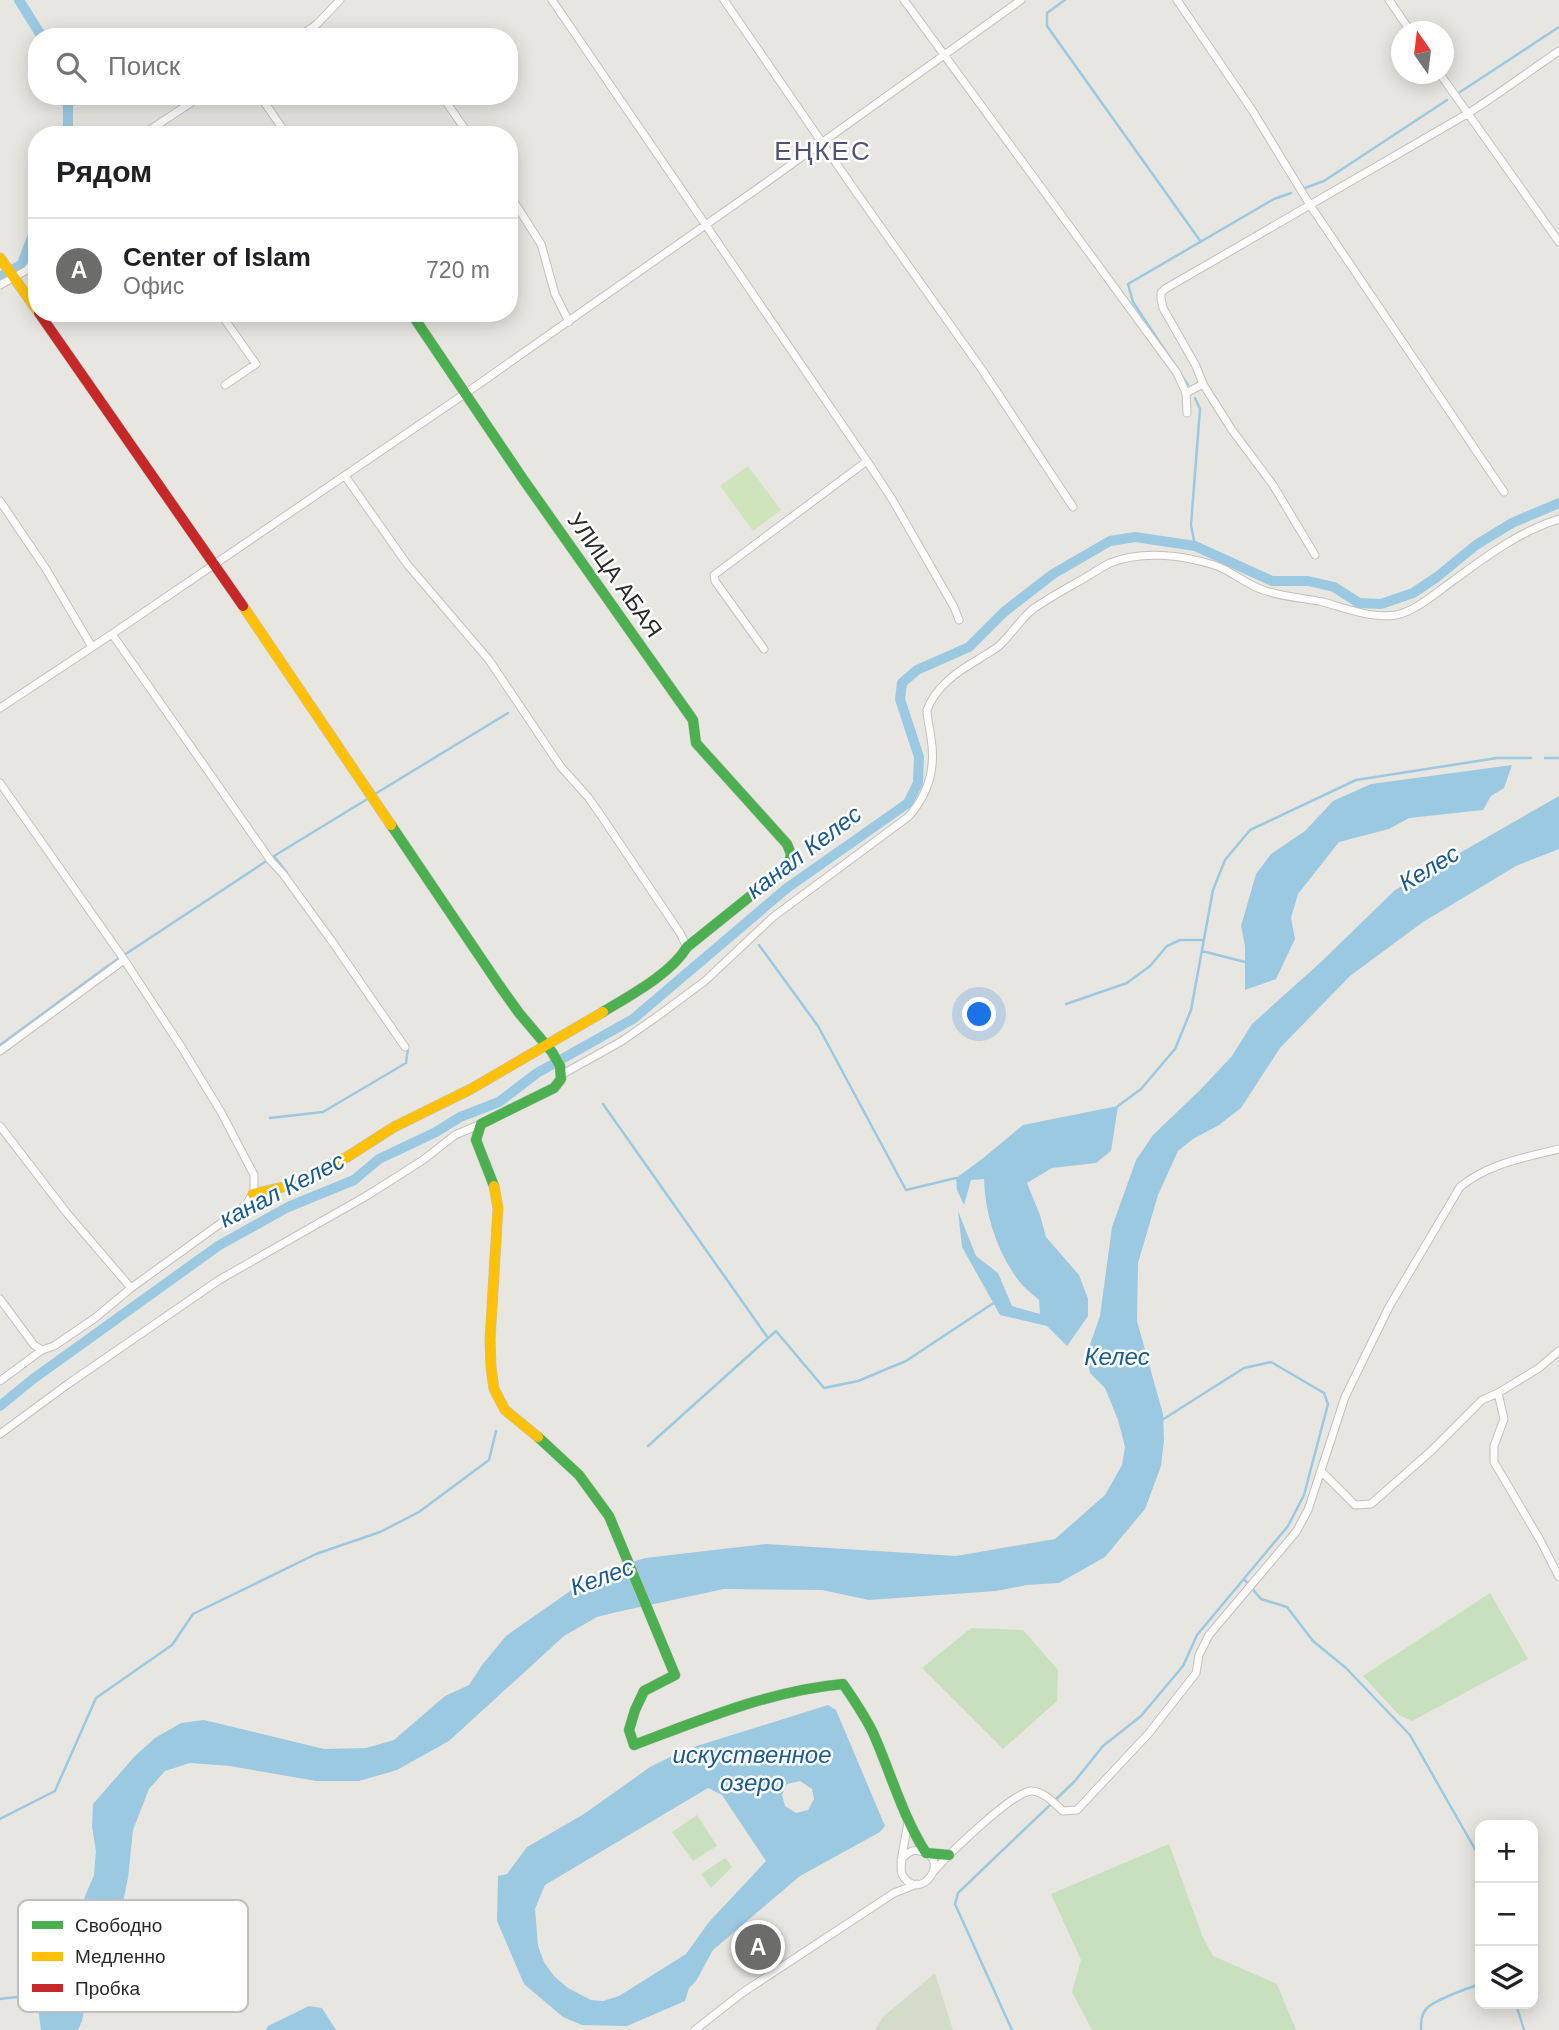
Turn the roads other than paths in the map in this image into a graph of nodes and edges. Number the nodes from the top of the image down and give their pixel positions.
1 (340, 0) edge
2 (552, 0) edge
3 (724, 0) edge
4 (904, 0) edge
5 (1021, 0) edge
6 (1177, 0) edge
7 (1389, 0) edge
8 (1403, 21) edge
9 (311, 28) edge
10 (1559, 51) edge
11 (944, 54) junction
12 (1447, 84) edge
13 (187, 105) edge
14 (266, 105) edge
15 (448, 105) edge
16 (1467, 114) junction
17 (156, 126) edge
18 (281, 126) edge
19 (463, 126) edge
20 (822, 142) junction
21 (1310, 205) junction
22 (518, 208) edge
23 (705, 226) junction
24 (1559, 242) edge
25 (0, 258) edge
26 (28, 269) edge
27 (11, 273) junction
28 (0, 285) edge
29 (28, 297) edge
30 (46, 322) edge
31 (226, 322) edge
32 (417, 322) edge
33 (569, 322) junction
34 (1203, 384) junction
35 (225, 385) dead end
36 (466, 393) junction
37 (1186, 393) junction
38 (1187, 413) dead end
39 (867, 461) junction
40 (345, 476) junction
41 (1504, 492) dead end
42 (0, 500) edge
43 (1073, 507) dead end
44 (1559, 519) edge
45 (1315, 555) dead end
46 (215, 564) junction
47 (959, 620) dead end
48 (112, 634) junction
49 (92, 646) junction
50 (765, 649) dead end
51 (0, 708) edge
52 (0, 783) edge
53 (687, 947) junction
54 (122, 956) junction
55 (405, 1047) dead end
56 (549, 1049) junction
57 (0, 1051) edge
58 (561, 1070) junction
59 (481, 1124) junction
60 (0, 1126) edge
61 (1559, 1149) edge
62 (253, 1194) junction
63 (131, 1288) junction
64 (0, 1299) edge
65 (42, 1350) junction
66 (1559, 1350) edge
67 (0, 1381) edge
68 (1498, 1393) junction
69 (0, 1434) edge
70 (1321, 1471) junction
71 (1559, 1577) edge
72 (908, 1821) junction
73 (926, 1853) junction
74 (949, 1855) junction
75 (901, 1863) junction
76 (933, 1872) junction
77 (917, 1884) junction
78 (894, 1893) junction
79 (695, 2030) edge

1 - 9 street
2 - 23 street
3 - 20 street
4 - 11 street
5 - 11 street
6 - 21 street
7 - 8 street
10 - 16 street
11 - 20 street
11 - 37 street
12 - 16 street
13 - 17 street
14 - 18 street
15 - 19 street
16 - 21 street
16 - 24 street
20 - 23 street
20 - 43 street
21 - 34 street
21 - 41 street
22 - 33 street
23 - 33 street
23 - 39 street
25 - 27 street
26 - 27 street
27 - 28 street
27 - 29 street
30 - 46 street
31 - 35 street
32 - 36 street, УЛИЦА АБАЯ
33 - 36 street
34 - 37 street
34 - 45 street
36 - 40 street
36 - 53 street, УЛИЦА АБАЯ
37 - 38 street
39 - 47 street
39 - 50 street
40 - 46 street
40 - 53 street
42 - 49 street
44 - 58 street
46 - 48 street
46 - 56 street
48 - 49 street
48 - 55 street
49 - 51 street
52 - 54 street
53 - 56 street
54 - 57 street
54 - 62 street
56 - 58 street
56 - 62 street
58 - 59 street
59 - 69 street
59 - 72 street
60 - 63 street
61 - 70 street
62 - 63 street
63 - 65 street
64 - 65 street
65 - 67 street
66 - 68 street
68 - 70 street
68 - 71 street
70 - 74 street
72 - 73 street
72 - 75 street
73 - 74 street
73 - 75 street
73 - 76 street
74 - 76 street
75 - 77 street
75 - 78 street
76 - 77 street
77 - 78 street
78 - 79 street

